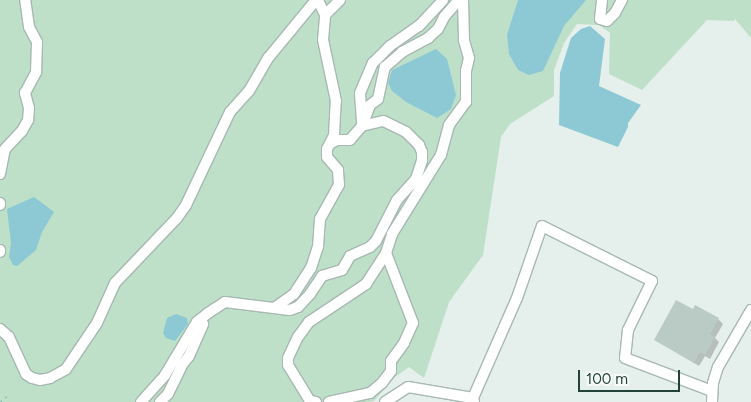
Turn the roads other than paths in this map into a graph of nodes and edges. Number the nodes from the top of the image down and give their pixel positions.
1 (25, 0) edge
2 (317, 0) edge
3 (340, 0) edge
4 (443, 0) edge
5 (461, 0) edge
6 (602, 0) edge
7 (622, 0) edge
8 (325, 15) junction
9 (362, 126) junction
10 (332, 143) junction
11 (0, 174) edge
12 (386, 253) junction
13 (274, 308) junction
14 (751, 310) edge
15 (208, 313) junction
16 (0, 329) edge
17 (712, 391) junction
18 (473, 400) edge
19 (141, 402) edge
20 (160, 402) edge
21 (316, 402) edge
22 (329, 402) edge
23 (385, 402) edge
24 (712, 402) edge

1 - 11 street
2 - 8 street
2 - 16 street
3 - 8 street
4 - 9 street
5 - 9 street
5 - 12 street
6 - 7 street
8 - 10 street
9 - 10 street
9 - 13 street
10 - 13 street
12 - 21 street
12 - 22 street
13 - 15 street
14 - 17 street
15 - 19 street
15 - 20 street
17 - 18 street
17 - 24 street
18 - 23 street

